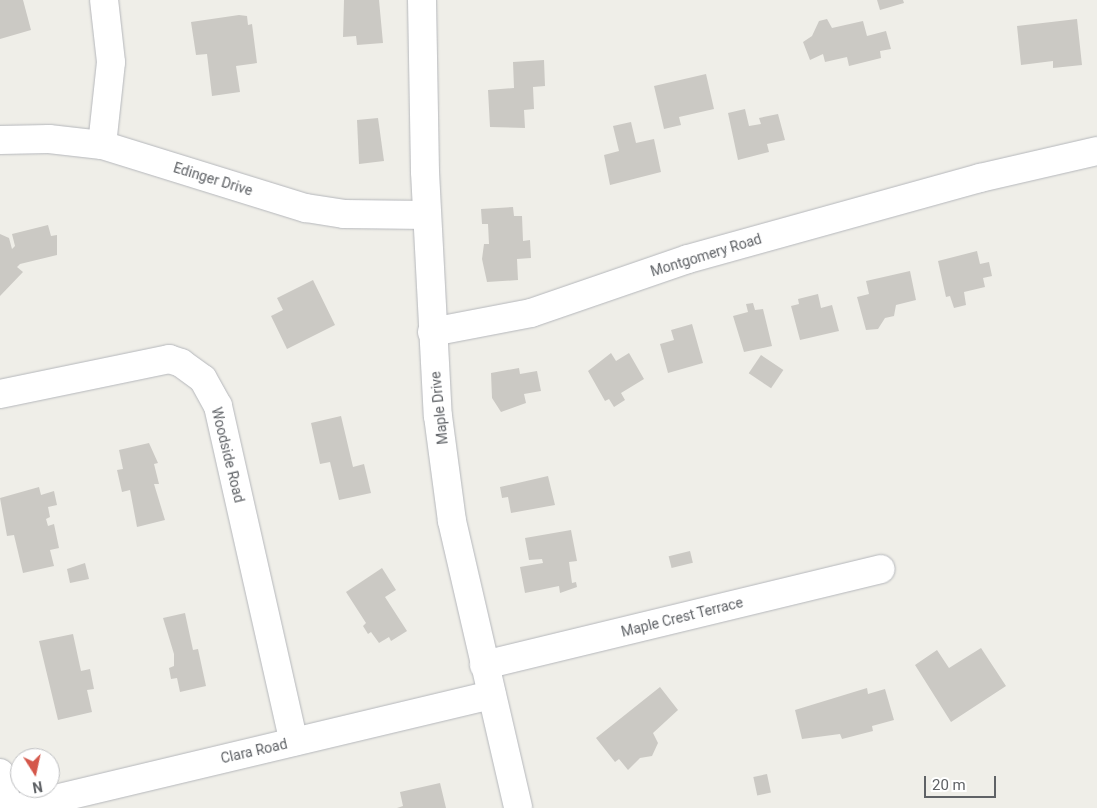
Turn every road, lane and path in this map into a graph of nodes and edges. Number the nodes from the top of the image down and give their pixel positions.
1 (104, 0) edge
2 (422, 0) edge
3 (0, 140) edge
4 (102, 145) junction
5 (1097, 151) edge
6 (427, 214) junction
7 (432, 332) junction
8 (0, 394) edge
9 (880, 569) dead end
10 (484, 665) junction
11 (492, 695) junction
12 (294, 742) junction
13 (0, 773) edge
14 (8, 808) edge
15 (17, 808) edge
16 (518, 808) edge

1 - 4 street
2 - 6 street, Maple Drive
3 - 4 street, Edinger Drive
4 - 6 street, Edinger Drive
5 - 7 street, Montgomery Road
6 - 7 street, Maple Drive
7 - 10 street, Maple Drive
8 - 12 street, Woodside Road
9 - 10 street, Maple Crest Terrace
10 - 11 street, Maple Drive
11 - 12 street, Clara Road
11 - 16 street, Maple Drive
12 - 15 street, Clara Road
13 - 14 street

